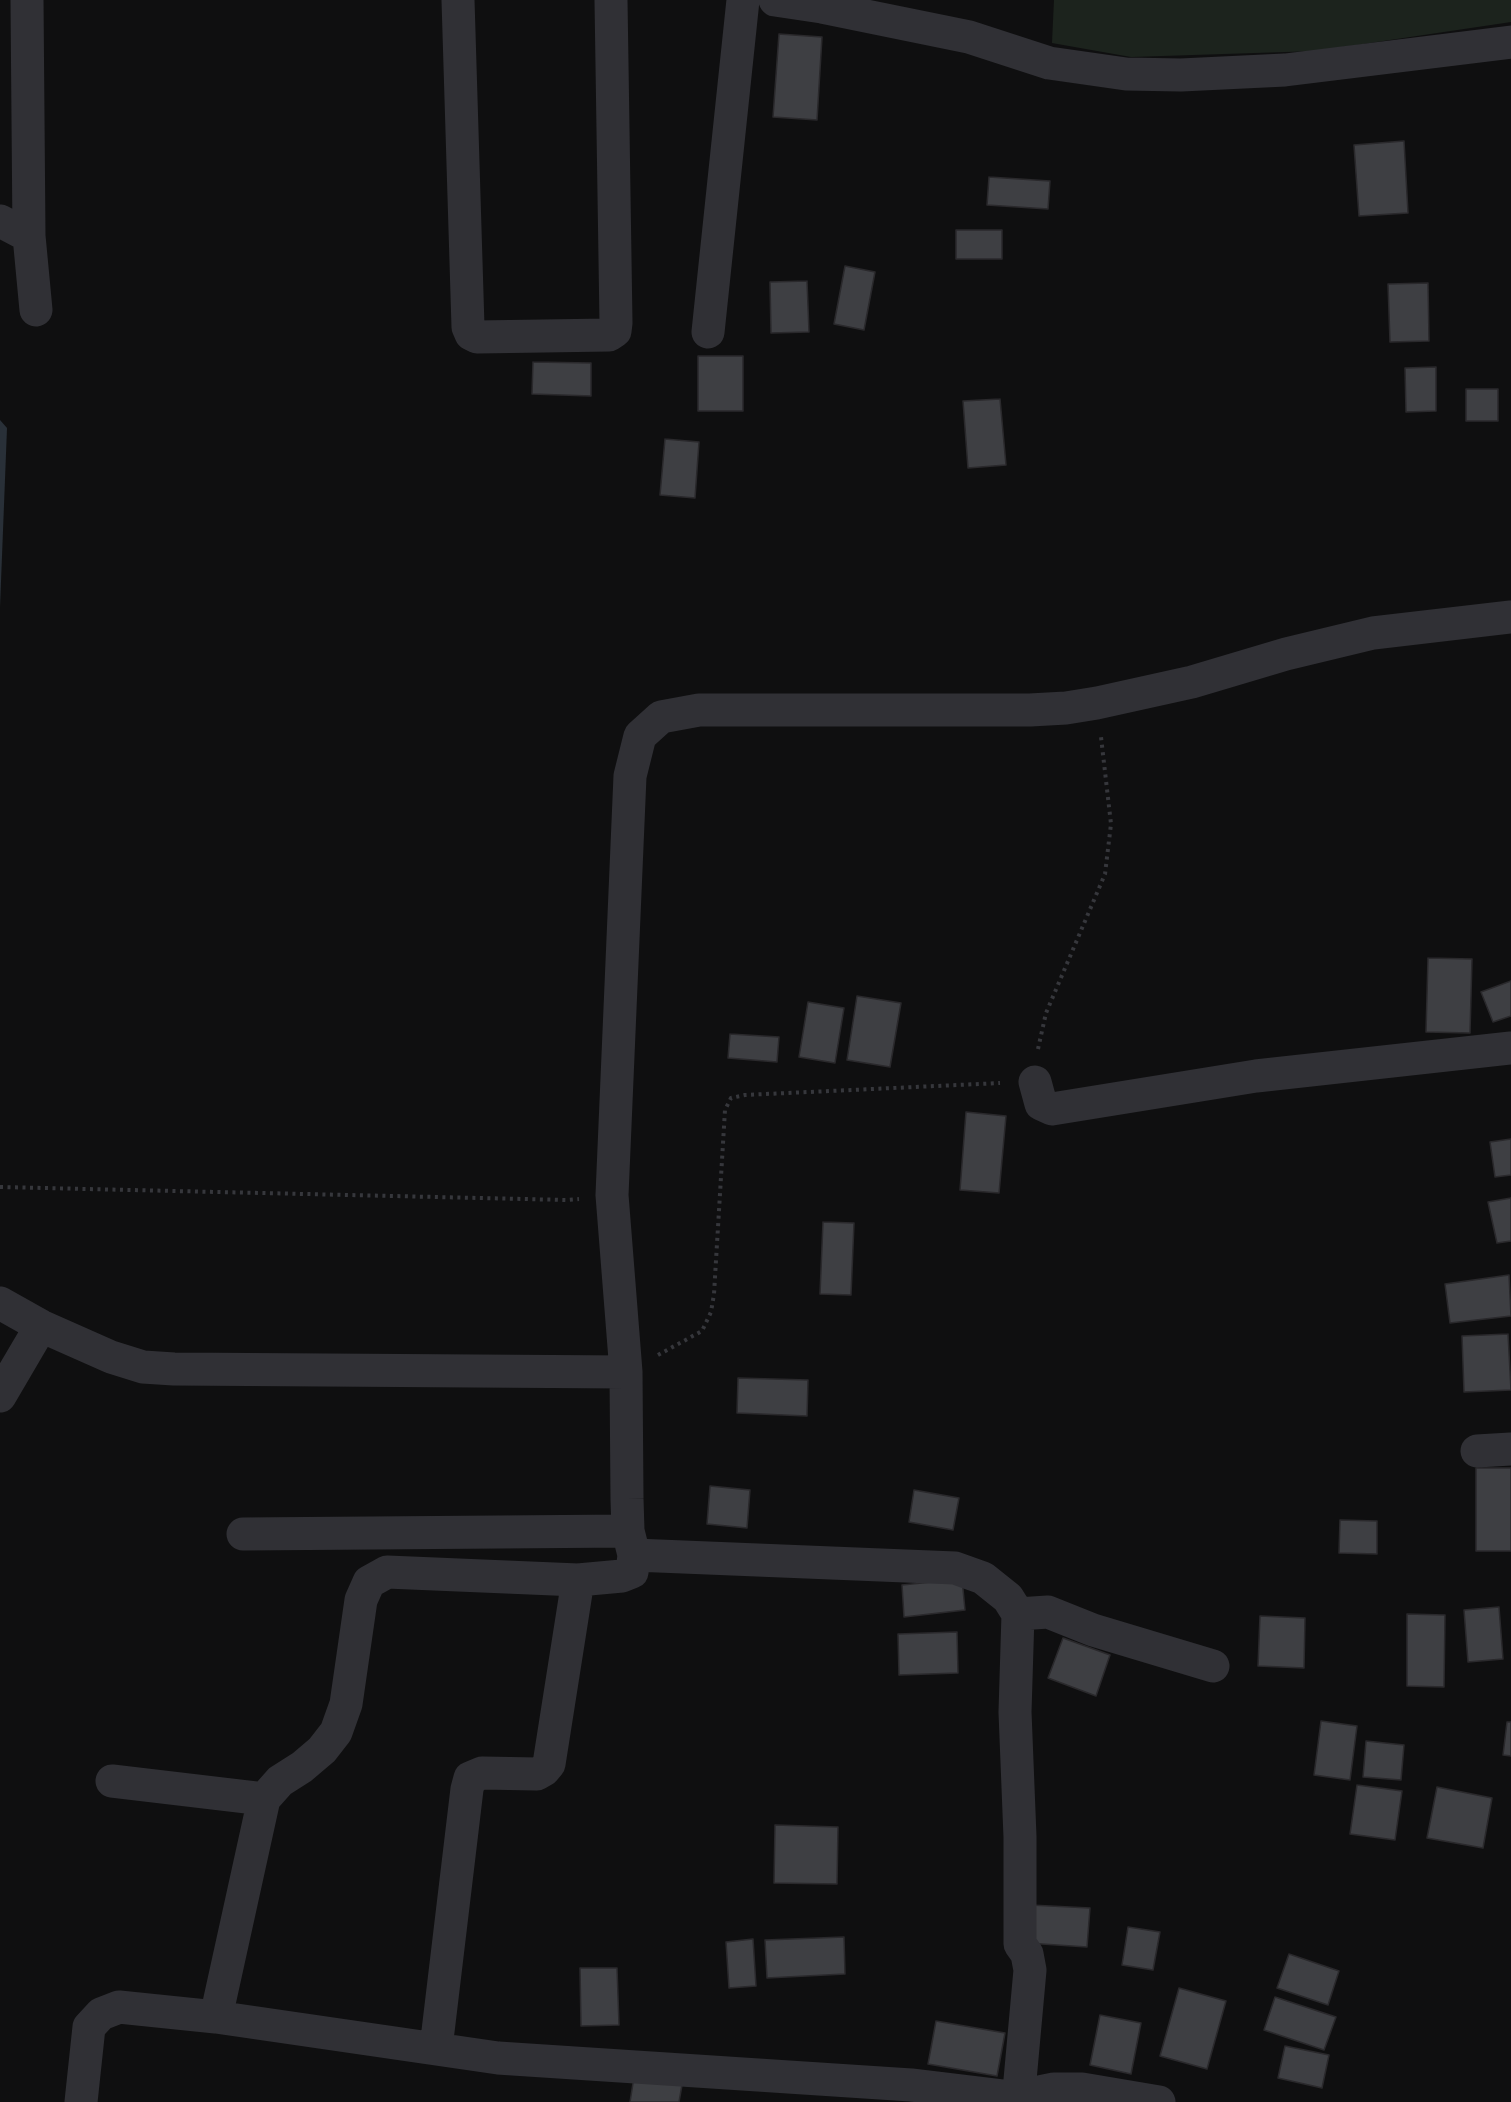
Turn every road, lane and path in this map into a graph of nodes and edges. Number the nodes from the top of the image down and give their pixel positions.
1 (27, 0) edge
2 (458, 0) edge
3 (611, 0) edge
4 (743, 0) edge
5 (775, 0) edge
6 (1511, 42) edge
7 (0, 221) edge
8 (29, 236) junction
9 (36, 310) dead end
10 (708, 333) dead end
11 (1511, 617) edge
12 (1097, 704) junction
13 (1511, 1048) edge
14 (1035, 1082) junction
15 (0, 1187) edge
16 (612, 1195) junction
17 (0, 1303) edge
18 (40, 1326) junction
19 (626, 1372) junction
20 (0, 1396) edge
21 (1511, 1449) edge
22 (1477, 1451) dead end
23 (243, 1534) dead end
24 (631, 1543) junction
25 (578, 1580) junction
26 (1018, 1614) junction
27 (1213, 1666) dead end
28 (112, 1781) dead end
29 (264, 1799) junction
30 (216, 2018) junction
31 (436, 2048) junction
32 (823, 2091) edge
33 (1019, 2099) edge
34 (81, 2102) edge
35 (1159, 2102) edge

1 - 8 street
2 - 3 street
4 - 10 street
5 - 6 street
7 - 8 street
8 - 9 street
11 - 12 street
12 - 14 path
12 - 16 street
13 - 14 street
14 - 19 path
15 - 16 path
16 - 19 street
17 - 18 street
18 - 19 street
18 - 20 street
19 - 24 street
21 - 22 street
23 - 24 street
24 - 25 street
24 - 26 street
25 - 29 street
25 - 31 street
26 - 27 street
26 - 33 street
28 - 29 street
29 - 30 street
30 - 31 street
30 - 34 street
31 - 32 street
32 - 33 street
33 - 35 street

